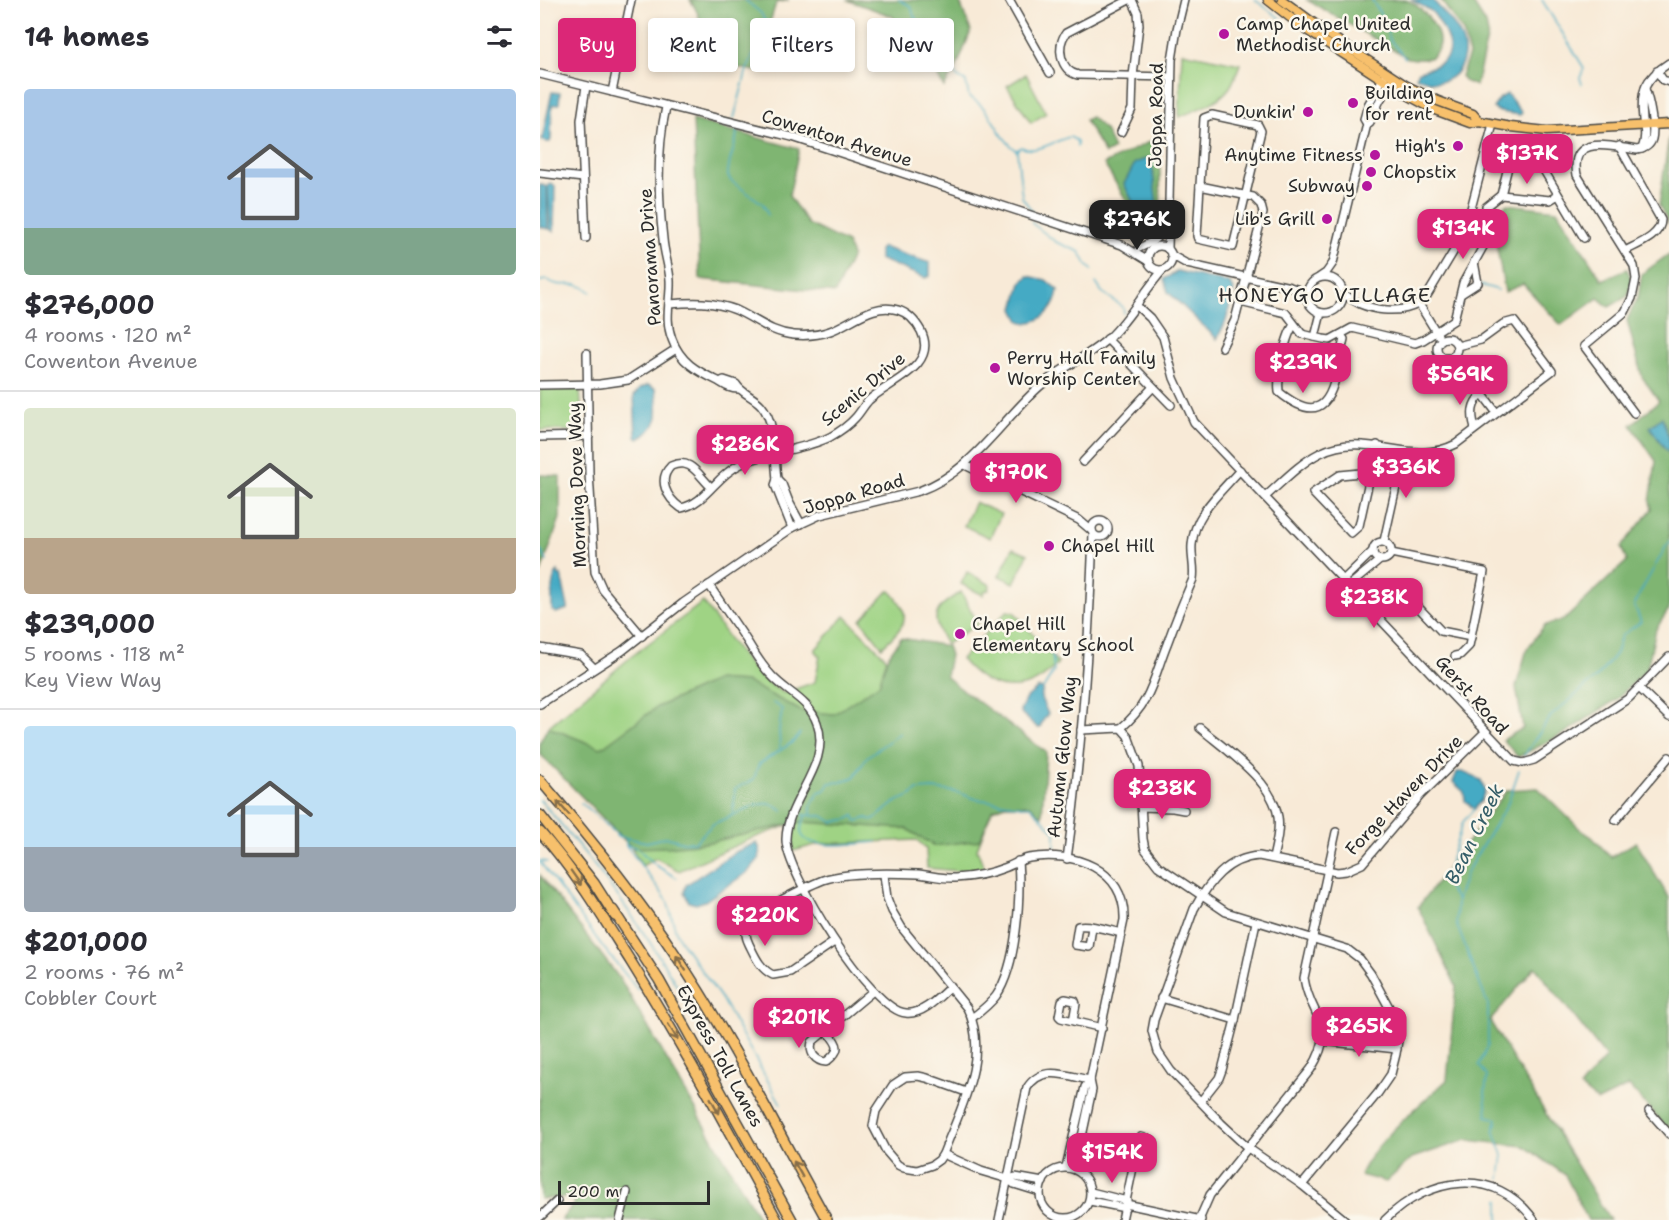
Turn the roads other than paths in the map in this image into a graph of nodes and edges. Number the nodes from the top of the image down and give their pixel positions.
1 (631, 0) edge
2 (1009, 0) edge
3 (1131, 0) edge
4 (1184, 0) edge
5 (1268, 0) edge
6 (1282, 0) edge
7 (1669, 63) edge
8 (1658, 71) junction
9 (1050, 73) dead end
10 (540, 74) edge
11 (1133, 76) junction
12 (1172, 77) junction
13 (1388, 78) junction
14 (1669, 82) edge
15 (586, 86) junction
16 (612, 92) junction
17 (666, 107) junction
18 (1493, 124) junction
19 (1669, 124) edge
20 (1648, 125) junction
21 (1121, 132) dead end
22 (1619, 146) junction
23 (540, 173) edge
24 (584, 178) junction
25 (1200, 186) junction
26 (1246, 195) junction
27 (1501, 195) junction
28 (1558, 195) junction
29 (1169, 207) junction
30 (1472, 207) junction
31 (1485, 210) junction
32 (1167, 232) junction
33 (1584, 237) dead end
34 (586, 238) dead end
35 (1122, 245) junction
36 (1139, 248) junction
37 (1155, 248) junction
38 (1625, 251) junction
39 (1170, 252) junction
40 (1474, 262) junction
41 (1150, 263) junction
42 (1333, 263) junction
43 (1187, 264) junction
44 (1166, 268) junction
45 (1247, 277) junction
46 (1320, 277) junction
47 (1336, 280) junction
48 (1311, 284) junction
49 (1149, 285) junction
50 (1290, 287) junction
51 (1343, 292) junction
52 (1461, 294) junction
53 (1307, 300) junction
54 (1240, 302) junction
55 (1358, 303) junction
56 (669, 304) junction
57 (1419, 304) junction
58 (1137, 306) junction
59 (1340, 306) junction
60 (1321, 313) junction
61 (1294, 325) junction
62 (1436, 332) junction
63 (1341, 335) junction
64 (1316, 337) junction
65 (1107, 339) junction
66 (1442, 340) junction
67 (1457, 346) junction
68 (1222, 347) dead end
69 (676, 349) junction
70 (587, 353) dead end
71 (1454, 356) junction
72 (588, 384) junction
73 (540, 385) edge
74 (1153, 387) junction
75 (1482, 394) junction
76 (1171, 405) dead end
77 (1496, 412) junction
78 (1634, 413) dead end
79 (1475, 428) junction
80 (589, 436) junction
81 (540, 437) edge
82 (1377, 445) junction
83 (1404, 451) junction
84 (774, 454) junction
85 (1083, 462) dead end
86 (965, 465) junction
87 (1240, 470) junction
88 (1371, 472) junction
89 (777, 479) junction
90 (711, 487) junction
91 (1265, 497) junction
92 (1079, 520) junction
93 (1095, 523) junction
94 (801, 524) junction
95 (792, 528) junction
96 (1092, 532) junction
97 (1101, 537) junction
98 (1384, 541) junction
99 (1092, 550) junction
100 (1373, 551) junction
101 (1391, 553) junction
102 (1380, 560) junction
103 (1344, 579) junction
104 (709, 585) junction
105 (1350, 585) junction
106 (1398, 586) dead end
107 (642, 636) junction
108 (1471, 637) junction
109 (540, 648) edge
110 (1455, 656) dead end
111 (1669, 657) edge
112 (594, 668) junction
113 (1639, 688) junction
114 (540, 704) edge
115 (1669, 717) edge
116 (1121, 728) junction
117 (1200, 728) dead end
118 (1081, 730) junction
119 (1485, 732) junction
120 (1669, 757) edge
121 (540, 780) edge
122 (1141, 807) junction
123 (1184, 810) dead end
124 (540, 815) edge
125 (1616, 820) dead end
126 (540, 832) edge
127 (1336, 832) dead end
128 (1273, 858) junction
129 (1067, 859) junction
130 (1018, 861) junction
131 (1327, 870) junction
132 (884, 875) junction
133 (805, 888) junction
134 (1201, 895) junction
135 (613, 910) junction
136 (1256, 922) junction
137 (1092, 927) dead end
138 (1121, 933) junction
139 (1312, 938) junction
140 (834, 942) junction
141 (638, 974) junction
142 (951, 986) junction
143 (873, 991) junction
144 (1161, 998) junction
145 (972, 1018) junction
146 (1235, 1020) junction
147 (1072, 1021) dead end
148 (1102, 1028) junction
149 (827, 1031) junction
150 (1323, 1041) junction
151 (1397, 1049) junction
152 (1090, 1080) junction
153 (966, 1092) junction
154 (1201, 1101) junction
155 (1649, 1111) dead end
156 (1669, 1134) edge
157 (1248, 1148) junction
158 (943, 1154) junction
159 (1134, 1157) dead end
160 (1066, 1167) junction
161 (1075, 1169) junction
162 (1008, 1179) junction
163 (1042, 1182) junction
164 (1302, 1185) junction
165 (627, 1192) dead end
166 (1040, 1192) junction
167 (1091, 1192) junction
168 (557, 1201) dead end
169 (1090, 1201) junction
170 (1126, 1204) junction
171 (540, 1217) edge
172 (1054, 1218) edge
173 (1065, 1219) edge
174 (620, 1220) edge
175 (777, 1220) edge
176 (792, 1220) edge
177 (827, 1220) edge
178 (999, 1220) edge
179 (1122, 1220) edge
180 (1200, 1220) edge
181 (1345, 1220) edge
182 (1385, 1220) edge
183 (1534, 1220) edge

1 - 16 street
2 - 9 street
3 - 11 street
3 - 11 street
4 - 12 street, Joppa Road
5 - 13 main road
6 - 13 main road
7 - 8 street
8 - 14 street
8 - 20 street
10 - 15 street, Cowenton Avenue
11 - 12 street
11 - 21 street
12 - 29 street, Joppa Road
13 - 18 main road
13 - 42 street
15 - 16 street, Cowenton Avenue
15 - 24 street
16 - 17 street, Cowenton Avenue
17 - 35 street, Cowenton Avenue
17 - 56 street, Panorama Drive
18 - 20 main road
18 - 30 street
19 - 20 main road
20 - 22 street
22 - 38 street
22 - 38 street
23 - 24 street
24 - 34 street
25 - 26 street
25 - 26 street
25 - 26 street
26 - 45 street
27 - 28 street
27 - 28 street
27 - 31 street
28 - 33 street
29 - 32 street, Joppa Road
29 - 36 street
30 - 31 street
30 - 57 street
31 - 40 street
32 - 37 street, Joppa Road
32 - 39 street, Joppa Road
35 - 36 street, Cowenton Avenue
35 - 41 street, Cowenton Avenue
36 - 37 street, Cowenton Avenue
37 - 39 street
37 - 41 street, Joppa Road
38 - 78 street
39 - 43 street
39 - 44 street, Joppa Road
40 - 52 street
40 - 52 street
41 - 44 street
41 - 49 street, Joppa Road
42 - 46 street
42 - 47 street
43 - 44 street
43 - 45 street
44 - 49 street, Joppa Road
45 - 50 street
45 - 54 street
46 - 47 street
46 - 48 street
47 - 51 street
48 - 50 street
48 - 53 street
49 - 58 street, Joppa Road
50 - 53 street
51 - 55 street
51 - 59 street
52 - 62 street
53 - 60 street
54 - 61 street
54 - 68 street
55 - 57 street
55 - 59 street
56 - 69 street, Panorama Drive
56 - 84 street, Scenic Drive
57 - 62 street
58 - 65 street, Joppa Road
58 - 87 street, Gerst Road
59 - 60 street
60 - 64 street
61 - 63 street
61 - 64 street
62 - 63 street
62 - 66 street
63 - 64 street
65 - 74 street
65 - 86 street, Joppa Road
66 - 67 street
66 - 71 street
67 - 71 street
67 - 77 street
69 - 72 street
69 - 84 street, Panorama Drive
70 - 72 street, Morning Dove Way
71 - 75 street
72 - 73 street
72 - 80 street, Morning Dove Way
74 - 76 street
74 - 85 street
75 - 77 street
75 - 79 street
77 - 79 street
79 - 83 street
80 - 81 street
80 - 107 street, Morning Dove Way
82 - 83 street
82 - 88 street
82 - 91 street
83 - 98 street
84 - 89 street, Panorama Drive
84 - 90 street, Scenic Drive
86 - 92 street
86 - 94 street, Joppa Road
87 - 91 street, Gerst Road
87 - 116 street
88 - 88 street
89 - 94 street, Panorama Drive
89 - 95 street, Panorama Drive
90 - 90 street, Scenic Drive
91 - 103 street, Gerst Road
92 - 93 street
92 - 96 street
93 - 96 street
93 - 97 street
94 - 95 street, Joppa Road
95 - 104 street, Joppa Road
96 - 97 street
96 - 99 street, Autumn Glow Way
97 - 99 street
98 - 100 street
98 - 101 street
99 - 118 street, Autumn Glow Way
100 - 102 street
100 - 103 street
101 - 102 street
101 - 108 street
102 - 105 street
103 - 105 street, Gerst Road
104 - 107 street, Joppa Road
104 - 133 street
105 - 119 street, Gerst Road
106 - 108 street
107 - 112 street, Joppa Road
108 - 110 street
109 - 112 street
111 - 113 street, Gerst Road
112 - 114 street, Joppa Road
113 - 115 street
113 - 119 street, Gerst Road
116 - 118 street
116 - 122 street
117 - 128 street
118 - 129 street, Autumn Glow Way
119 - 131 street, Forge Haven Drive
120 - 125 street
177 -> 121 highway
122 - 123 street
122 - 134 street
124 - 135 highway
126 -> 141 highway
127 - 131 street
128 - 131 street, Forge Haven Drive
128 - 134 street, Forge Haven Drive
129 - 130 street
129 - 138 street
130 - 132 street
130 - 145 street
131 - 139 street
132 - 133 street
132 - 142 street
133 - 140 street
133 - 140 street
134 - 136 street
134 - 144 street, Forge Haven Drive
135 - 141 highway
135 - 176 highway, Express Toll Lanes
136 - 139 street
136 - 146 street
137 - 138 street
138 - 148 street
139 - 150 street
139 - 151 street
140 - 143 street
141 -> 175 highway
142 - 143 street
142 - 145 street
143 - 149 street
144 - 146 street
144 - 154 street, Forge Haven Drive
145 - 153 street
146 - 154 street
147 - 148 street
148 - 152 street
149 - 149 street
150 - 151 street
150 - 157 street
151 - 164 street
152 - 160 street
152 - 161 street
152 - 162 street
153 - 158 street
153 - 158 street
154 - 157 street, Forge Haven Drive
155 - 156 street
157 - 164 street, Forge Haven Drive
157 - 180 street
158 - 162 street
159 - 170 street
160 - 161 street
160 - 163 street
161 - 167 street
162 - 163 street
162 - 166 street
162 - 178 street
163 - 166 street
164 - 181 street, Forge Haven Drive
165 - 174 street
166 - 172 street
167 - 169 street
167 - 170 street
168 - 171 street
169 - 170 street
169 - 173 street
170 - 179 street
170 - 180 street
172 - 173 street
182 - 183 street

